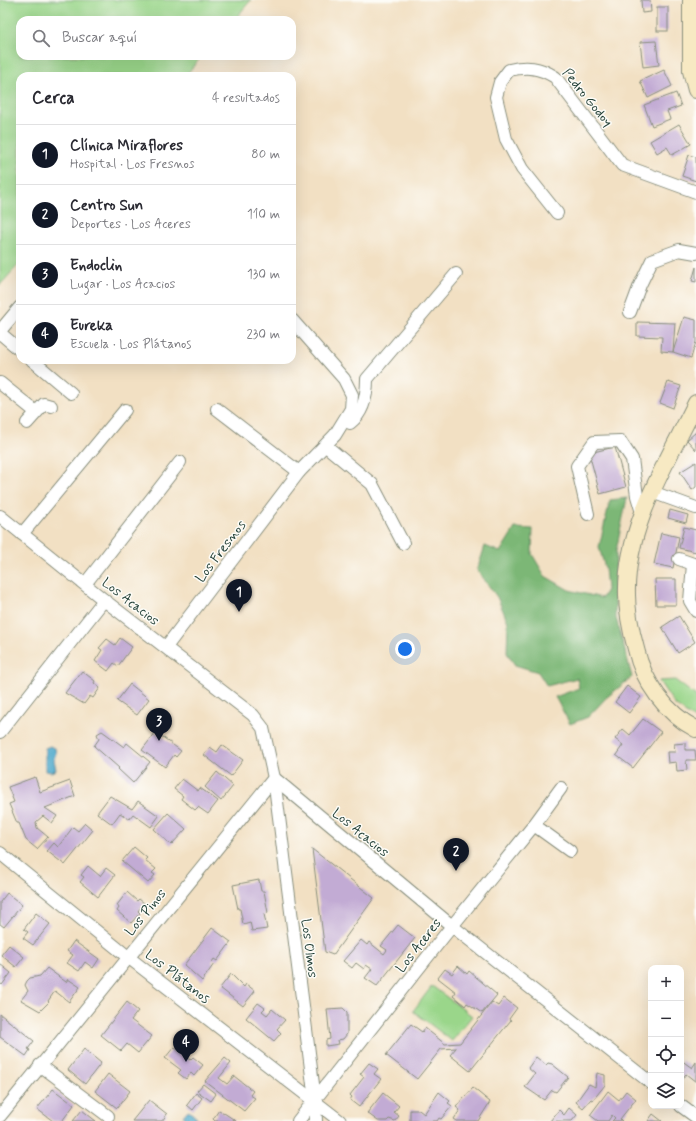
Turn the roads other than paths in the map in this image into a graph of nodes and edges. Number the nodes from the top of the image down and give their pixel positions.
1 (691, 0) edge
2 (696, 90) edge
3 (696, 192) edge
4 (557, 213) dead end
5 (696, 253) edge
6 (456, 274) dead end
7 (16, 312) edge
8 (630, 312) dead end
9 (296, 325) edge
10 (0, 332) edge
11 (16, 346) edge
12 (37, 364) edge
13 (0, 383) edge
14 (71, 393) dead end
15 (696, 403) edge
16 (51, 406) dead end
17 (217, 409) dead end
18 (126, 410) dead end
19 (36, 412) junction
20 (27, 423) dead end
21 (335, 435) junction
22 (326, 446) junction
23 (180, 462) dead end
24 (299, 472) junction
25 (652, 492) junction
26 (696, 508) edge
27 (588, 514) dead end
28 (0, 516) edge
29 (643, 516) junction
30 (22, 534) junction
31 (403, 543) dead end
32 (679, 559) dead end
33 (694, 565) edge
34 (84, 584) junction
35 (104, 600) junction
36 (696, 611) edge
37 (166, 647) junction
38 (696, 729) edge
39 (0, 732) edge
40 (274, 778) junction
41 (561, 788) dead end
42 (534, 826) junction
43 (0, 852) edge
44 (570, 852) dead end
45 (452, 926) junction
46 (128, 957) junction
47 (40, 1066) junction
48 (648, 1081) edge
49 (315, 1100) junction
50 (684, 1108) edge
51 (0, 1116) edge
52 (108, 1116) dead end
53 (696, 1117) edge
54 (298, 1121) edge
55 (316, 1121) edge
56 (340, 1121) edge

1 - 2 street
3 - 4 street, Pedro Godoy
5 - 8 street
6 - 21 street
7 - 10 street
9 - 21 street, Los Fresnos
10 - 11 street
12 - 14 street
13 - 19 street
15 - 25 street
16 - 19 street
17 - 24 street
18 - 30 street
19 - 20 street
21 - 22 street, Los Fresnos
22 - 24 street, Los Fresnos
22 - 31 street
23 - 34 street, Los Acacios
24 - 37 street, Los Fresnos
25 - 26 street
25 - 29 street
27 - 29 street
28 - 30 street, Los Acacios
29 - 38 street
30 - 34 street, Los Acacios
32 - 33 street
33 - 36 street
34 - 35 street, Los Acacios
35 - 37 street, Los Acacios
35 - 39 street
37 - 40 street, Los Acacios
40 - 45 street, Los Acacios
40 - 46 street, Los Pinos
40 - 49 street, Los Olmos
41 - 42 street, Los Aceres
42 - 44 street
42 - 45 street, Los Aceres
43 - 46 street, Los Plátanos
45 - 48 street, Los Acacios
45 - 49 street, Los Aceres
46 - 47 street, Los Pinos
46 - 49 street, Los Plátanos
47 - 51 street, Los Pinos
47 - 52 street
49 - 54 street, Los Aceres
49 - 55 street, Los Olmos
49 - 56 street, Los Plátanos
50 - 53 street

